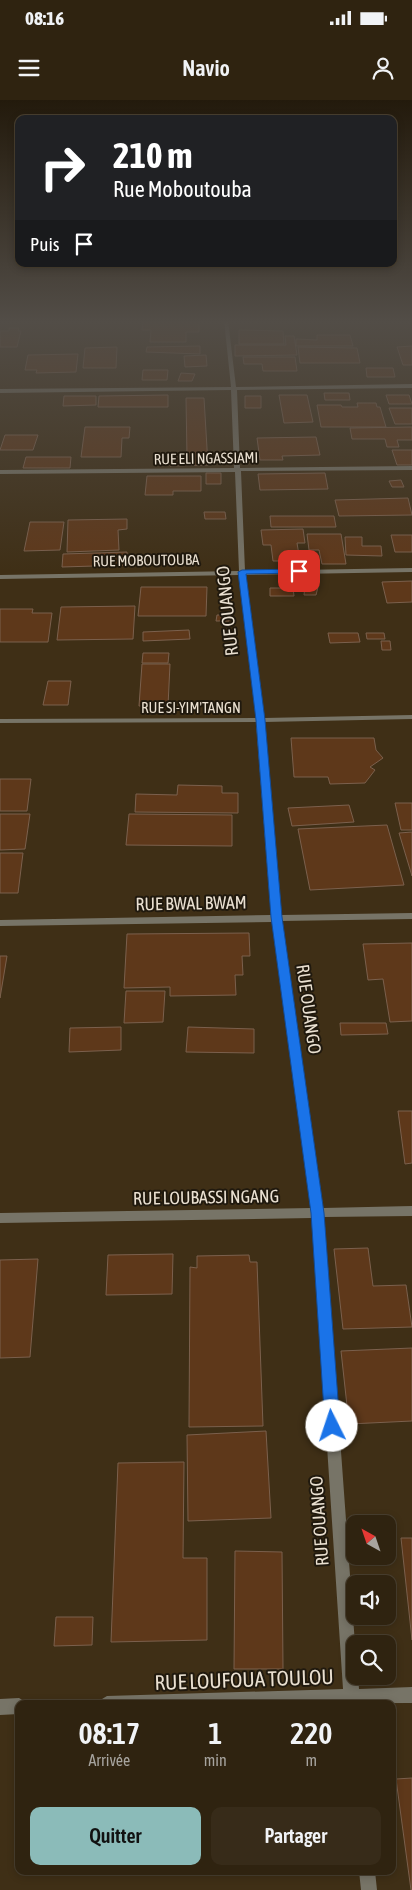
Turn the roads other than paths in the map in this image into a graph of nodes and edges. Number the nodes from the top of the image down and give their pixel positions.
1 (235, 404) edge
2 (412, 468) edge
3 (237, 470) junction
4 (0, 472) edge
5 (412, 570) edge
6 (242, 572) junction
7 (0, 577) edge
8 (412, 717) edge
9 (260, 720) junction
10 (0, 721) edge
11 (412, 916) edge
12 (276, 917) junction
13 (0, 923) edge
14 (412, 1211) edge
15 (318, 1213) junction
16 (0, 1218) edge
17 (412, 1695) edge
18 (352, 1700) edge
19 (15, 1706) edge
20 (0, 1707) edge
21 (367, 1875) edge
22 (369, 1890) edge

1 - 3 street, RUE OUANGO
2 - 3 street, RUE ELI NGASSIAMI
3 - 4 street, RUE ELI NGASSIAMI
3 - 6 street, RUE OUANGO
5 - 6 street, RUE MOBOUTOUBA
6 - 7 street, RUE MOBOUTOUBA
6 - 9 street, RUE OUANGO
8 - 9 street, RUE SI-YIM'TANGN
9 - 10 street, RUE SI-YIM'TANGN
9 - 12 street, RUE OUANGO
11 - 12 street, RUE BWAL BWAM
12 - 13 street, RUE BWAL BWAM
12 - 15 street, RUE OUANGO
14 - 15 street, RUE LOUBASSI NGANG
15 - 16 street, RUE LOUBASSI NGANG
15 - 18 street, RUE OUANGO
17 - 18 street, RUE LOUFOUA TOULOU
19 - 20 street
21 - 22 street

